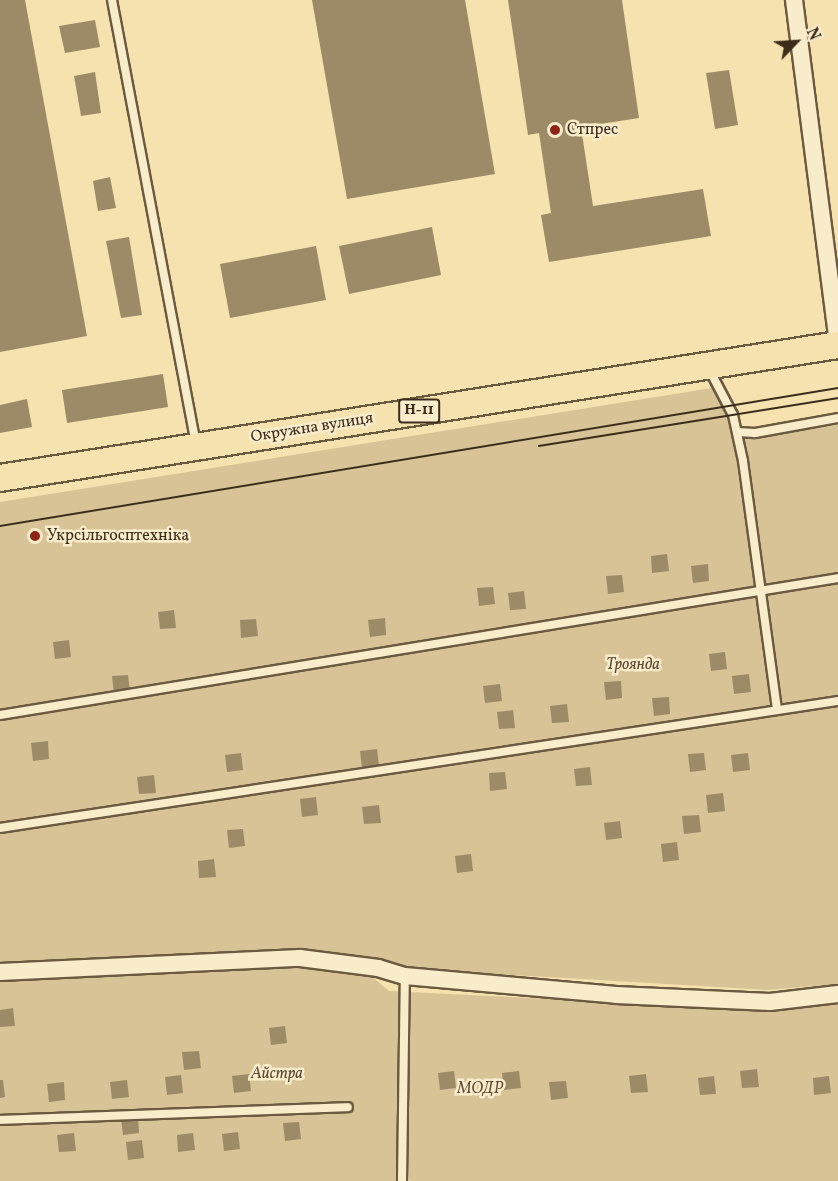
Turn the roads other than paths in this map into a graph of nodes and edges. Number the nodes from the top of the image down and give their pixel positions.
1 (112, 0) edge
2 (794, 0) edge
3 (838, 345) edge
4 (706, 366) junction
5 (838, 418) edge
6 (737, 432) junction
7 (196, 447) junction
8 (0, 478) edge
9 (838, 578) edge
10 (760, 590) junction
11 (838, 701) edge
12 (777, 710) junction
13 (0, 714) edge
14 (0, 828) edge
15 (0, 972) edge
16 (405, 976) junction
17 (838, 993) edge
18 (348, 1107) dead end
19 (0, 1120) edge
20 (402, 1181) edge

1 - 7 lane
2 - 3 street
3 - 4 main road, Окружна вулиця / Н-11
4 - 6 lane
4 - 7 main road, Окружна вулиця / Н-11
5 - 6 lane
6 - 10 lane
7 - 8 main road, Окружна вулиця / Н-11
9 - 10 lane
10 - 12 lane
10 - 13 lane
11 - 12 lane
12 - 14 lane
15 - 16 street
16 - 17 street
16 - 20 lane
18 - 19 lane

